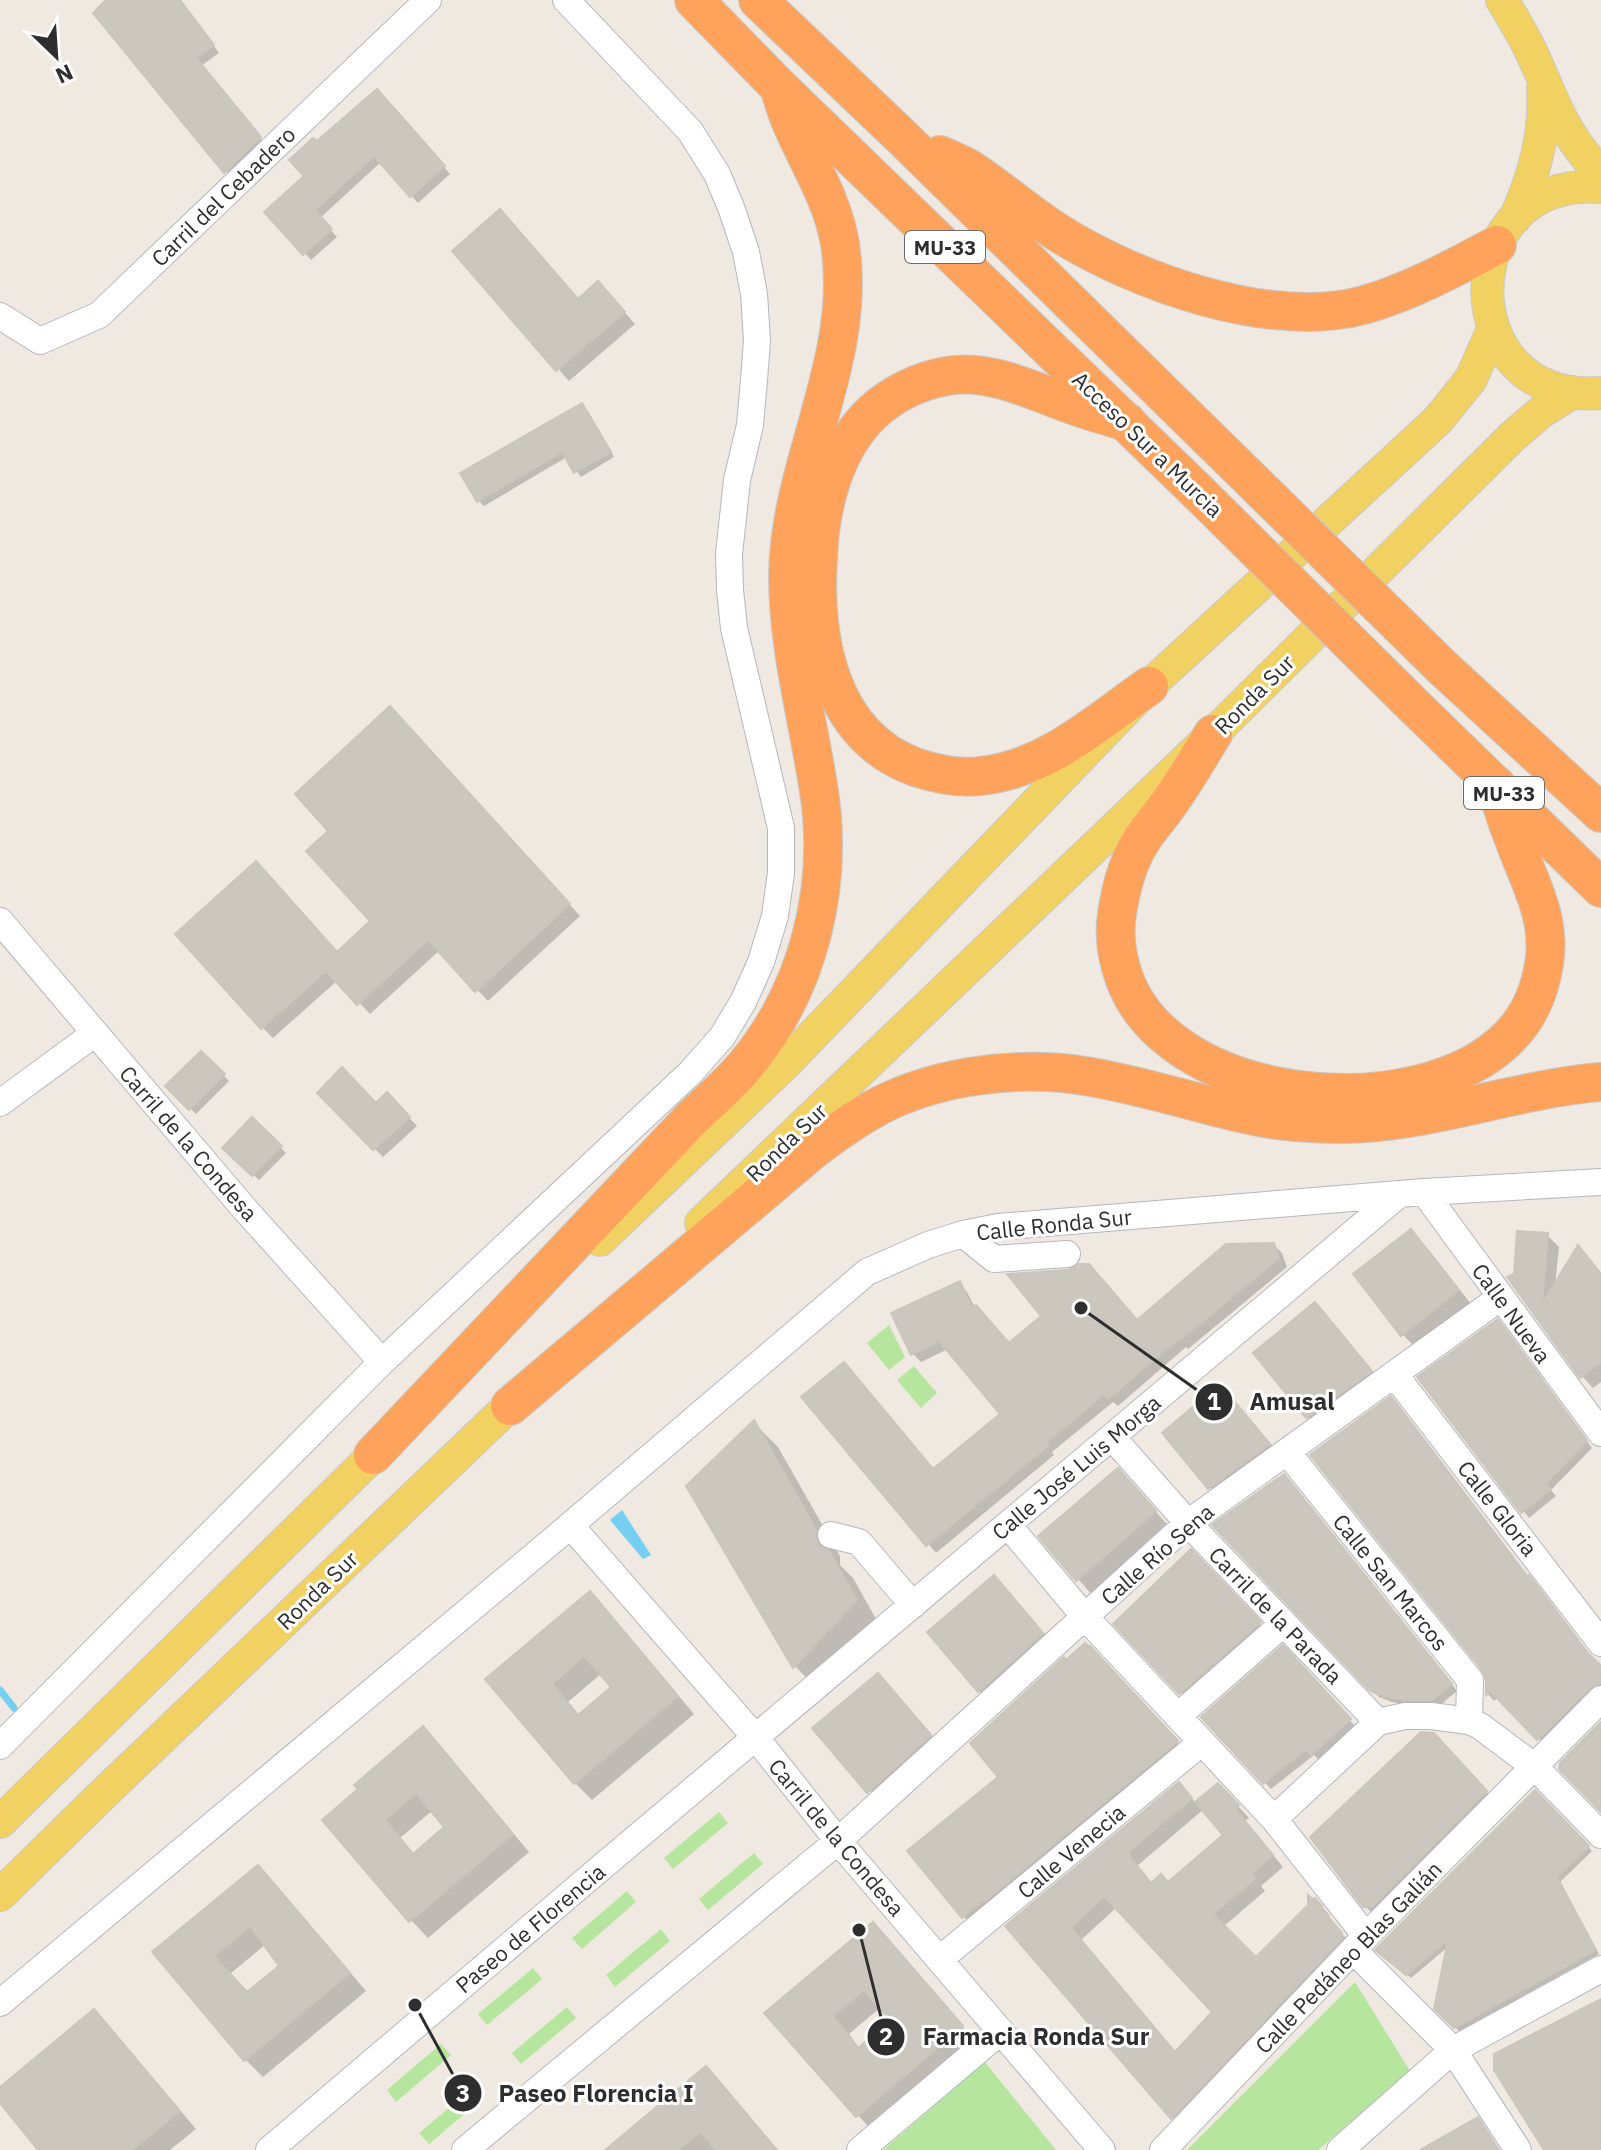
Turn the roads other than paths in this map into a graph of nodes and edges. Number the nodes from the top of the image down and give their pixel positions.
1 (428, 0) edge
2 (566, 0) edge
3 (694, 0) edge
4 (758, 0) edge
5 (1502, 0) edge
6 (1543, 78) junction
7 (779, 87) junction
8 (905, 140) junction
9 (1601, 173) edge
10 (1601, 187) edge
11 (1505, 232) junction
12 (0, 316) edge
13 (1493, 329) junction
14 (1587, 393) edge
15 (1127, 422) junction
16 (1149, 686) junction
17 (1213, 734) junction
18 (1496, 785) junction
19 (1601, 813) edge
20 (1601, 888) edge
21 (0, 921) edge
22 (94, 1034) junction
23 (1601, 1082) edge
24 (0, 1103) edge
25 (1601, 1182) edge
26 (1424, 1192) junction
27 (1397, 1196) junction
28 (963, 1234) junction
29 (1067, 1254) dead end
30 (1501, 1297) junction
31 (382, 1362) junction
32 (1394, 1374) junction
33 (510, 1406) junction
34 (1601, 1432) edge
35 (1112, 1437) junction
36 (1287, 1452) junction
37 (373, 1455) junction
38 (1188, 1523) junction
39 (570, 1525) junction
40 (1008, 1525) junction
41 (831, 1535) dead end
42 (913, 1605) junction
43 (1085, 1617) junction
44 (1284, 1623) junction
45 (1601, 1643) edge
46 (1601, 1699) edge
47 (1178, 1716) junction
48 (1469, 1721) junction
49 (1378, 1722) junction
50 (756, 1738) junction
51 (1202, 1742) junction
52 (0, 1746) edge
53 (1535, 1767) junction
54 (1274, 1819) junction
55 (0, 1822) edge
56 (1601, 1835) edge
57 (838, 1841) junction
58 (0, 1895) edge
59 (1360, 1943) junction
60 (940, 1959) junction
61 (1601, 1969) edge
62 (0, 2003) edge
63 (1001, 2031) junction
64 (1453, 2050) junction
65 (269, 2150) edge
66 (465, 2150) edge
67 (860, 2150) edge
68 (1102, 2150) edge
69 (1163, 2150) edge
70 (1340, 2150) edge
71 (1518, 2150) edge

1 - 12 street, Carril del Cebadero
2 - 31 street
3 - 7 highway, Acceso Sur a Murcia / MU-33
4 - 8 highway, Acceso Sur a Murcia / MU-33
5 - 6 main road
6 - 9 main road
6 - 11 main road, Ronda Sur
7 - 15 highway, Acceso Sur a Murcia / MU-33
7 - 37 highway
8 - 11 highway
8 - 19 highway, Acceso Sur a Murcia / MU-33, bridge
10 - 11 main road
11 - 13 main road, Ronda Sur
13 - 14 main road, Ronda Sur
13 - 16 main road
14 - 17 main road, Ronda Sur
15 - 16 highway
15 - 18 highway, Acceso Sur a Murcia / MU-33, bridge
16 - 37 main road
17 - 18 highway
17 - 33 main road, Ronda Sur
18 - 20 highway, Acceso Sur a Murcia / MU-33
21 - 22 street, Carril de la Condesa
22 - 24 street
22 - 31 street, Carril de la Condesa
23 - 33 highway
25 - 26 street, Calle Ronda Sur
26 - 27 street, Calle Ronda Sur
26 - 30 street, Calle Nueva
27 - 28 street, Calle Ronda Sur
27 - 35 street, Calle José Luis Morga
28 - 29 street
28 - 39 street, Calle Ronda Sur
30 - 32 street, Calle Río Sena
30 - 34 street, Calle Nueva
31 - 52 street
32 - 36 street, Calle Río Sena
32 - 45 street, Calle Gloria
33 - 58 main road, Ronda Sur
35 - 38 street, Carril de la Parada
35 - 40 street, Calle José Luis Morga
36 - 38 street, Calle Río Sena
36 - 48 street, Calle San Marcos
37 - 55 main road
38 - 43 street, Calle Río Sena
38 - 44 street, Carril de la Parada
39 - 50 street, Carril de la Condesa
39 - 62 street, Calle Ronda Sur
40 - 42 street, Calle José Luis Morga
40 - 43 street
41 - 42 street
42 - 50 street, Calle José Luis Morga
43 - 47 street
43 - 57 street, Calle Río Sena
44 - 47 street
44 - 49 street, Carril de la Parada
46 - 53 street
47 - 51 street
48 - 49 street
48 - 53 street
49 - 54 street
50 - 57 street, Carril de la Condesa
50 - 65 street, Paseo de Florencia
51 - 54 street
51 - 60 street, Calle Venecia
53 - 56 street
53 - 59 street, Calle Pedáneo Blas Galián
54 - 59 street
57 - 60 street, Carril de la Condesa
57 - 66 street
59 - 64 street
59 - 69 street, Calle Pedáneo Blas Galián
60 - 63 street, Carril de la Condesa
61 - 64 street
63 - 67 street
63 - 68 street, Carril de la Condesa
64 - 70 street
64 - 71 street

